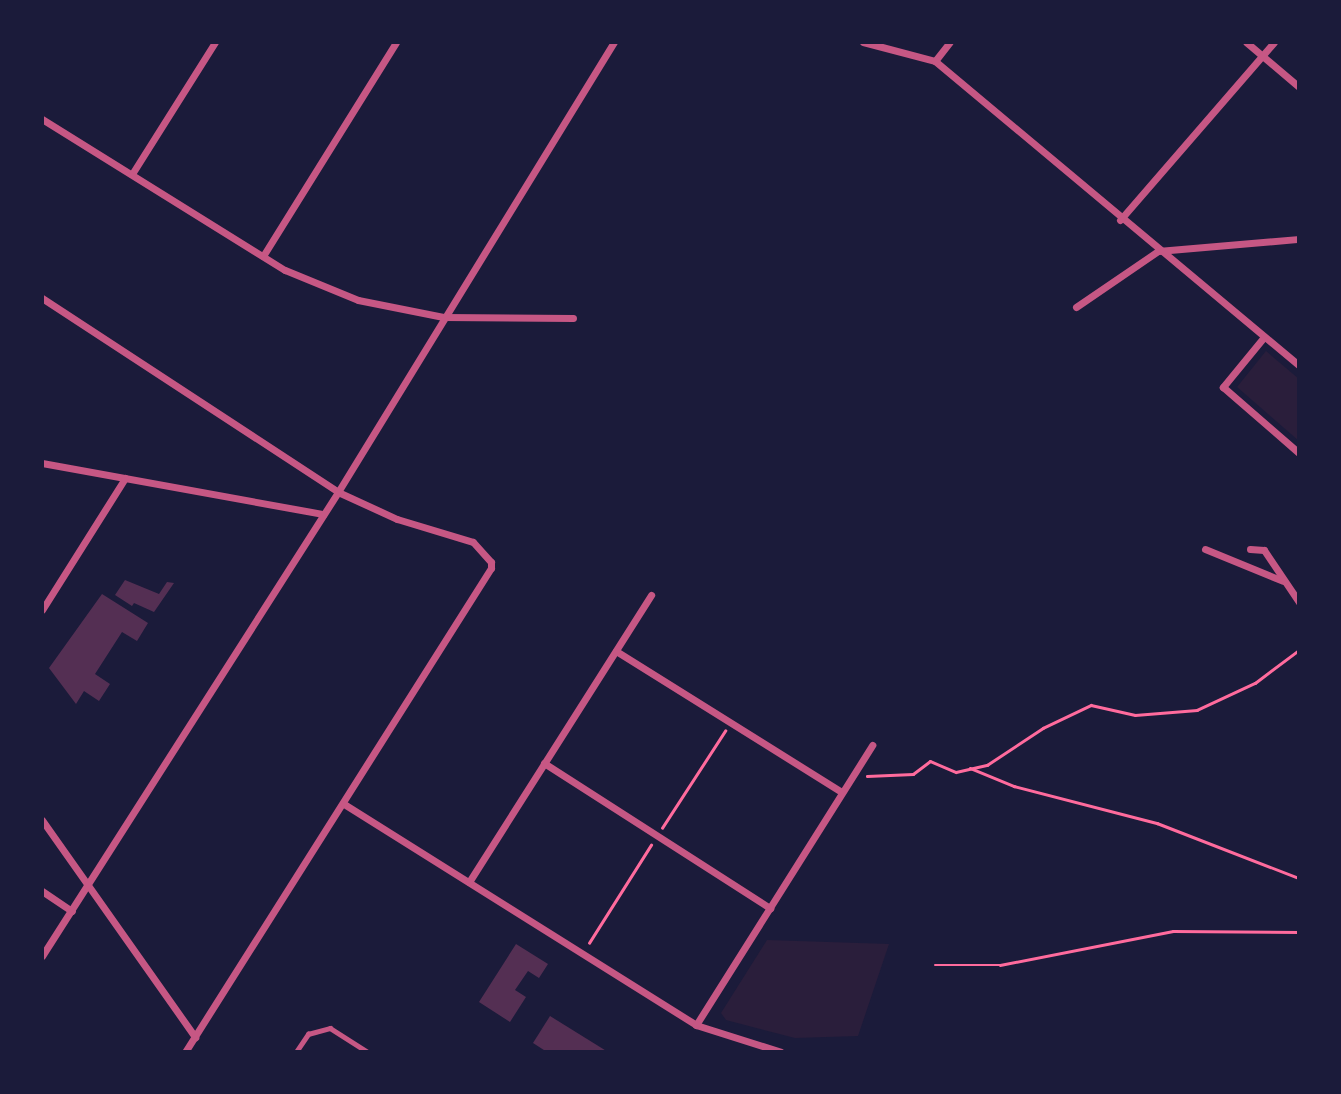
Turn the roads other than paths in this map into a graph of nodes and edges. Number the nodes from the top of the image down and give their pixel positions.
1 (215, 42) edge
2 (396, 42) edge
3 (614, 42) edge
4 (863, 42) edge
5 (950, 42) edge
6 (1245, 42) edge
7 (1274, 42) edge
8 (1261, 55) junction
9 (935, 61) junction
10 (1299, 87) edge
11 (42, 119) edge
12 (132, 174) junction
13 (1120, 220) junction
14 (1299, 239) edge
15 (1158, 251) junction
16 (263, 256) junction
17 (42, 299) edge
18 (1076, 307) dead end
19 (443, 317) junction
20 (573, 318) dead end
21 (1264, 337) junction
22 (1299, 365) edge
23 (1299, 453) edge
24 (42, 463) edge
25 (125, 478) junction
26 (338, 492) junction
27 (323, 514) junction
28 (1205, 548) dead end
29 (1250, 549) dead end
30 (1283, 581) junction
31 (651, 596) dead end
32 (1299, 602) edge
33 (42, 610) edge
34 (616, 651) junction
35 (872, 745) dead end
36 (544, 763) junction
37 (842, 792) junction
38 (344, 804) junction
39 (42, 820) edge
40 (469, 882) junction
41 (89, 885) junction
42 (42, 891) edge
43 (770, 908) junction
44 (72, 911) junction
45 (42, 956) edge
46 (696, 1025) junction
47 (195, 1037) junction
48 (185, 1052) edge
49 (296, 1052) edge
50 (368, 1052) edge
51 (781, 1052) edge

1 - 12 street
2 - 16 street
3 - 19 street
4 - 9 street
5 - 9 street
6 - 8 street
7 - 8 street
8 - 10 street
8 - 13 street
9 - 13 street
11 - 12 street
12 - 16 street
13 - 15 street
14 - 15 street
15 - 18 street
15 - 21 street
16 - 19 street
17 - 26 street
19 - 20 street
19 - 26 street
21 - 22 street
21 - 23 street
24 - 25 street
25 - 27 street
25 - 33 street
26 - 27 street
26 - 38 street
27 - 41 street
28 - 30 street
29 - 30 street
30 - 32 street
31 - 34 street
34 - 36 street
34 - 37 street
35 - 37 street
36 - 40 street
36 - 43 street
37 - 43 street
38 - 40 street
38 - 47 street
39 - 41 street
40 - 46 street
41 - 44 street
41 - 47 street
42 - 44 street
43 - 46 street
44 - 45 street
46 - 51 street
47 - 48 street
49 - 50 lane

